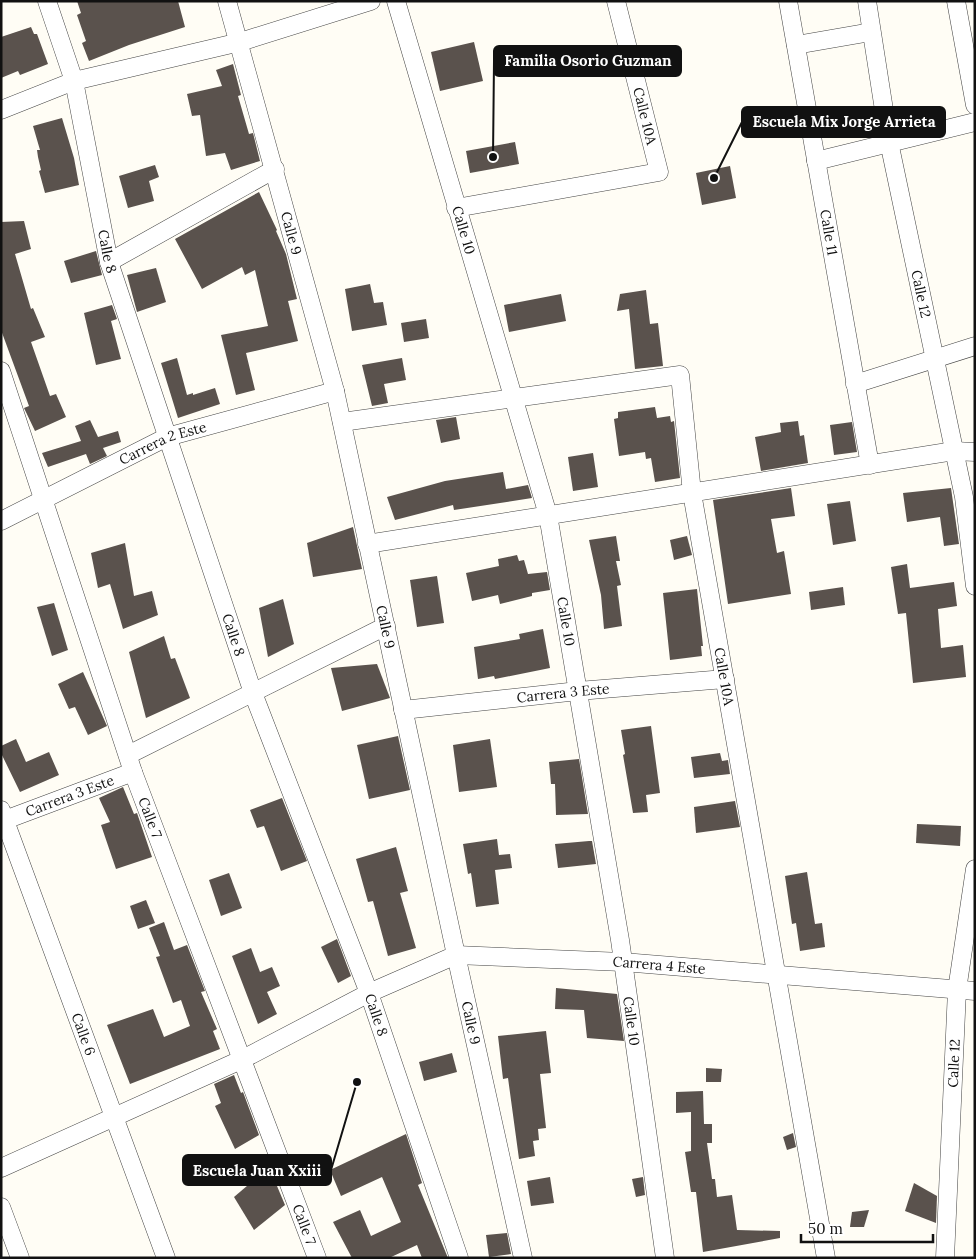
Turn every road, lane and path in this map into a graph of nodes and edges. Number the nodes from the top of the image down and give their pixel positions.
1 (47, 1) edge
2 (228, 1) edge
3 (371, 1) edge
4 (396, 1) edge
5 (616, 1) edge
6 (788, 1) edge
7 (867, 1) edge
8 (956, 1) edge
9 (872, 32) junction
10 (240, 42) junction
11 (796, 45) junction
12 (74, 81) junction
13 (975, 104) edge
14 (1, 110) edge
15 (975, 122) edge
16 (889, 142) junction
17 (816, 161) junction
18 (275, 170) junction
19 (456, 208) junction
20 (109, 262) junction
21 (975, 346) edge
22 (934, 359) junction
23 (1, 371) edge
24 (856, 384) junction
25 (335, 391) junction
26 (512, 398) junction
27 (342, 422) junction
28 (167, 437) junction
29 (954, 451) junction
30 (975, 452) edge
31 (870, 465) junction
32 (692, 493) junction
33 (43, 498) junction
34 (548, 515) junction
35 (1, 521) edge
36 (367, 544) junction
37 (975, 586) edge
38 (386, 626) junction
39 (725, 679) junction
40 (578, 690) junction
41 (253, 693) junction
42 (403, 710) junction
43 (128, 755) junction
44 (133, 772) junction
45 (3, 815) edge
46 (975, 869) edge
47 (456, 955) junction
48 (623, 962) junction
49 (777, 975) junction
50 (966, 991) edge
51 (369, 993) junction
52 (244, 1059) junction
53 (115, 1118) junction
54 (1, 1168) edge
55 (1, 1207) edge
56 (20, 1258) edge
57 (166, 1258) edge
58 (317, 1258) edge
59 (459, 1258) edge
60 (523, 1258) edge
61 (665, 1258) edge
62 (826, 1258) edge
63 (945, 1258) edge

1 - 12 street, Calle 8
2 - 10 street, Calle 9
3 - 10 street
4 - 19 street, Calle 10
5 - 19 street, Calle 10A
6 - 11 street, Calle 11
7 - 9 street, Calle 12
8 - 13 street
9 - 11 street
9 - 16 street, Calle 12
10 - 12 street
10 - 18 street, Calle 9
11 - 17 street, Calle 11
12 - 14 street
12 - 20 street, Calle 8
15 - 16 street
16 - 17 street
16 - 22 street, Calle 12
17 - 24 street, Calle 11
18 - 20 street
18 - 25 street, Calle 9
19 - 26 street, Calle 10
20 - 28 street, Calle 8
21 - 22 street
22 - 24 street
22 - 29 street, Calle 12
23 - 33 street, Calle 7
24 - 31 street, Calle 11
25 - 27 street, Calle 9
25 - 28 street, Carrera 2 Este
26 - 27 street
26 - 32 street, Calle 10A
26 - 34 street, Calle 10
27 - 36 street, Calle 9
28 - 33 street, Carrera 2 Este
28 - 41 street, Calle 8
29 - 30 street
29 - 31 street
29 - 37 street, Calle 12
31 - 32 street
32 - 34 street
32 - 39 street, Calle 10A
33 - 35 street, Carrera 2 Este
33 - 43 street, Calle 7
34 - 36 street
34 - 40 street, Calle 10
36 - 38 street, Calle 9
38 - 41 street
38 - 42 street, Calle 9
39 - 40 street, Carrera 3 Este
39 - 49 street, Calle 10A
40 - 42 street, Carrera 3 Este
40 - 48 street, Calle 10
41 - 43 street
41 - 51 street, Calle 8
42 - 47 street, Calle 9
43 - 44 street, Calle 7
44 - 45 street, Carrera 3 Este
44 - 52 street, Calle 7
45 - 53 street, Calle 6
46 - 50 street, Calle 12
47 - 48 street, Carrera 4 Este
47 - 51 street, Carrera 4 Este
47 - 60 street, Calle 9
48 - 49 street, Carrera 4 Este
48 - 61 street, Calle 10
49 - 50 street, Carrera 4 Este
49 - 62 street, Calle 10A
50 - 63 street, Calle 12
51 - 52 street, Carrera 4 Este
51 - 59 street, Calle 8
52 - 53 street, Carrera 4 Este
52 - 58 street, Calle 7
53 - 54 street, Carrera 4 Este
53 - 57 street, Calle 6
55 - 56 street

